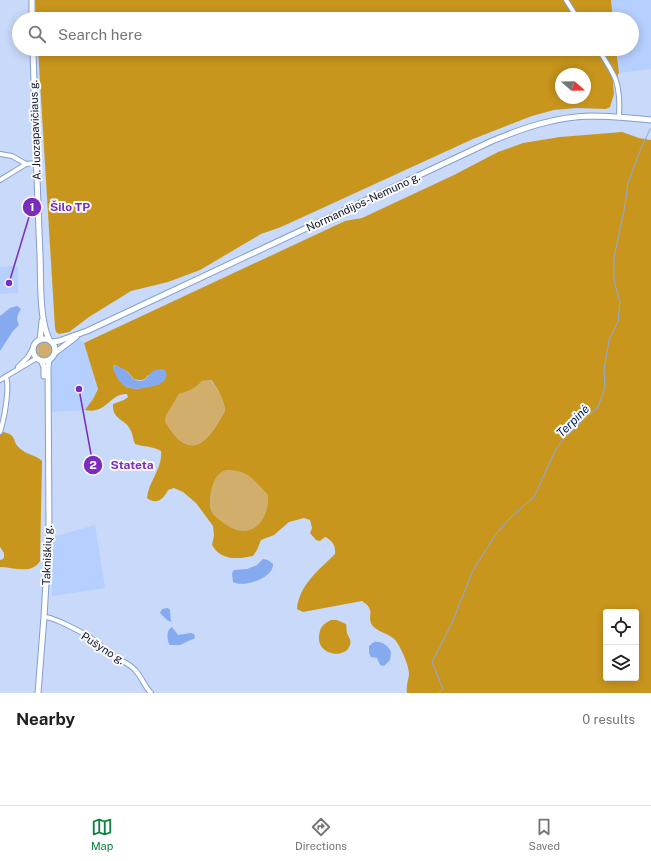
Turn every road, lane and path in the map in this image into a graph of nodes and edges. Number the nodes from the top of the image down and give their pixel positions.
1 (32, 0) edge
2 (566, 0) edge
3 (32, 12) edge
4 (574, 12) edge
5 (33, 56) edge
6 (603, 56) edge
7 (619, 117) junction
8 (651, 120) edge
9 (0, 154) edge
10 (36, 163) junction
11 (26, 164) junction
12 (0, 180) edge
13 (42, 306) junction
14 (87, 331) junction
15 (40, 340) junction
16 (51, 341) junction
17 (33, 348) junction
18 (56, 352) junction
19 (39, 360) junction
20 (49, 360) junction
21 (12, 373) junction
22 (6, 377) junction
23 (0, 380) edge
24 (47, 417) junction
25 (0, 432) edge
26 (44, 617) junction
27 (38, 693) edge
28 (151, 693) edge

1 - 3 main road
2 - 4 street
5 - 10 main road, A. Juozapavičiaus g.
6 - 7 street
7 - 8 main road, Normandijos-Nemuno g.
7 - 14 main road, Normandijos-Nemuno g.
9 - 11 street
10 - 11 street
10 - 13 main road, A. Juozapavičiaus g.
11 - 12 street
13 - 15 main road, A. Juozapavičiaus g.
13 - 16 main road, A. Juozapavičiaus g.
14 - 16 main road, Normandijos-Nemuno g.
14 - 18 main road, Normandijos-Nemuno g.
15 - 16 main road
15 - 17 main road
16 - 18 main road
17 - 19 main road
17 - 21 street
18 - 20 main road
19 - 20 main road
19 - 21 street
19 - 24 main road
20 - 24 main road
21 - 22 street
22 - 23 street
22 - 25 street
24 - 26 main road, Takniškių g.
26 - 27 main road, Takniškių g.
26 - 28 street, Pušyno g.

